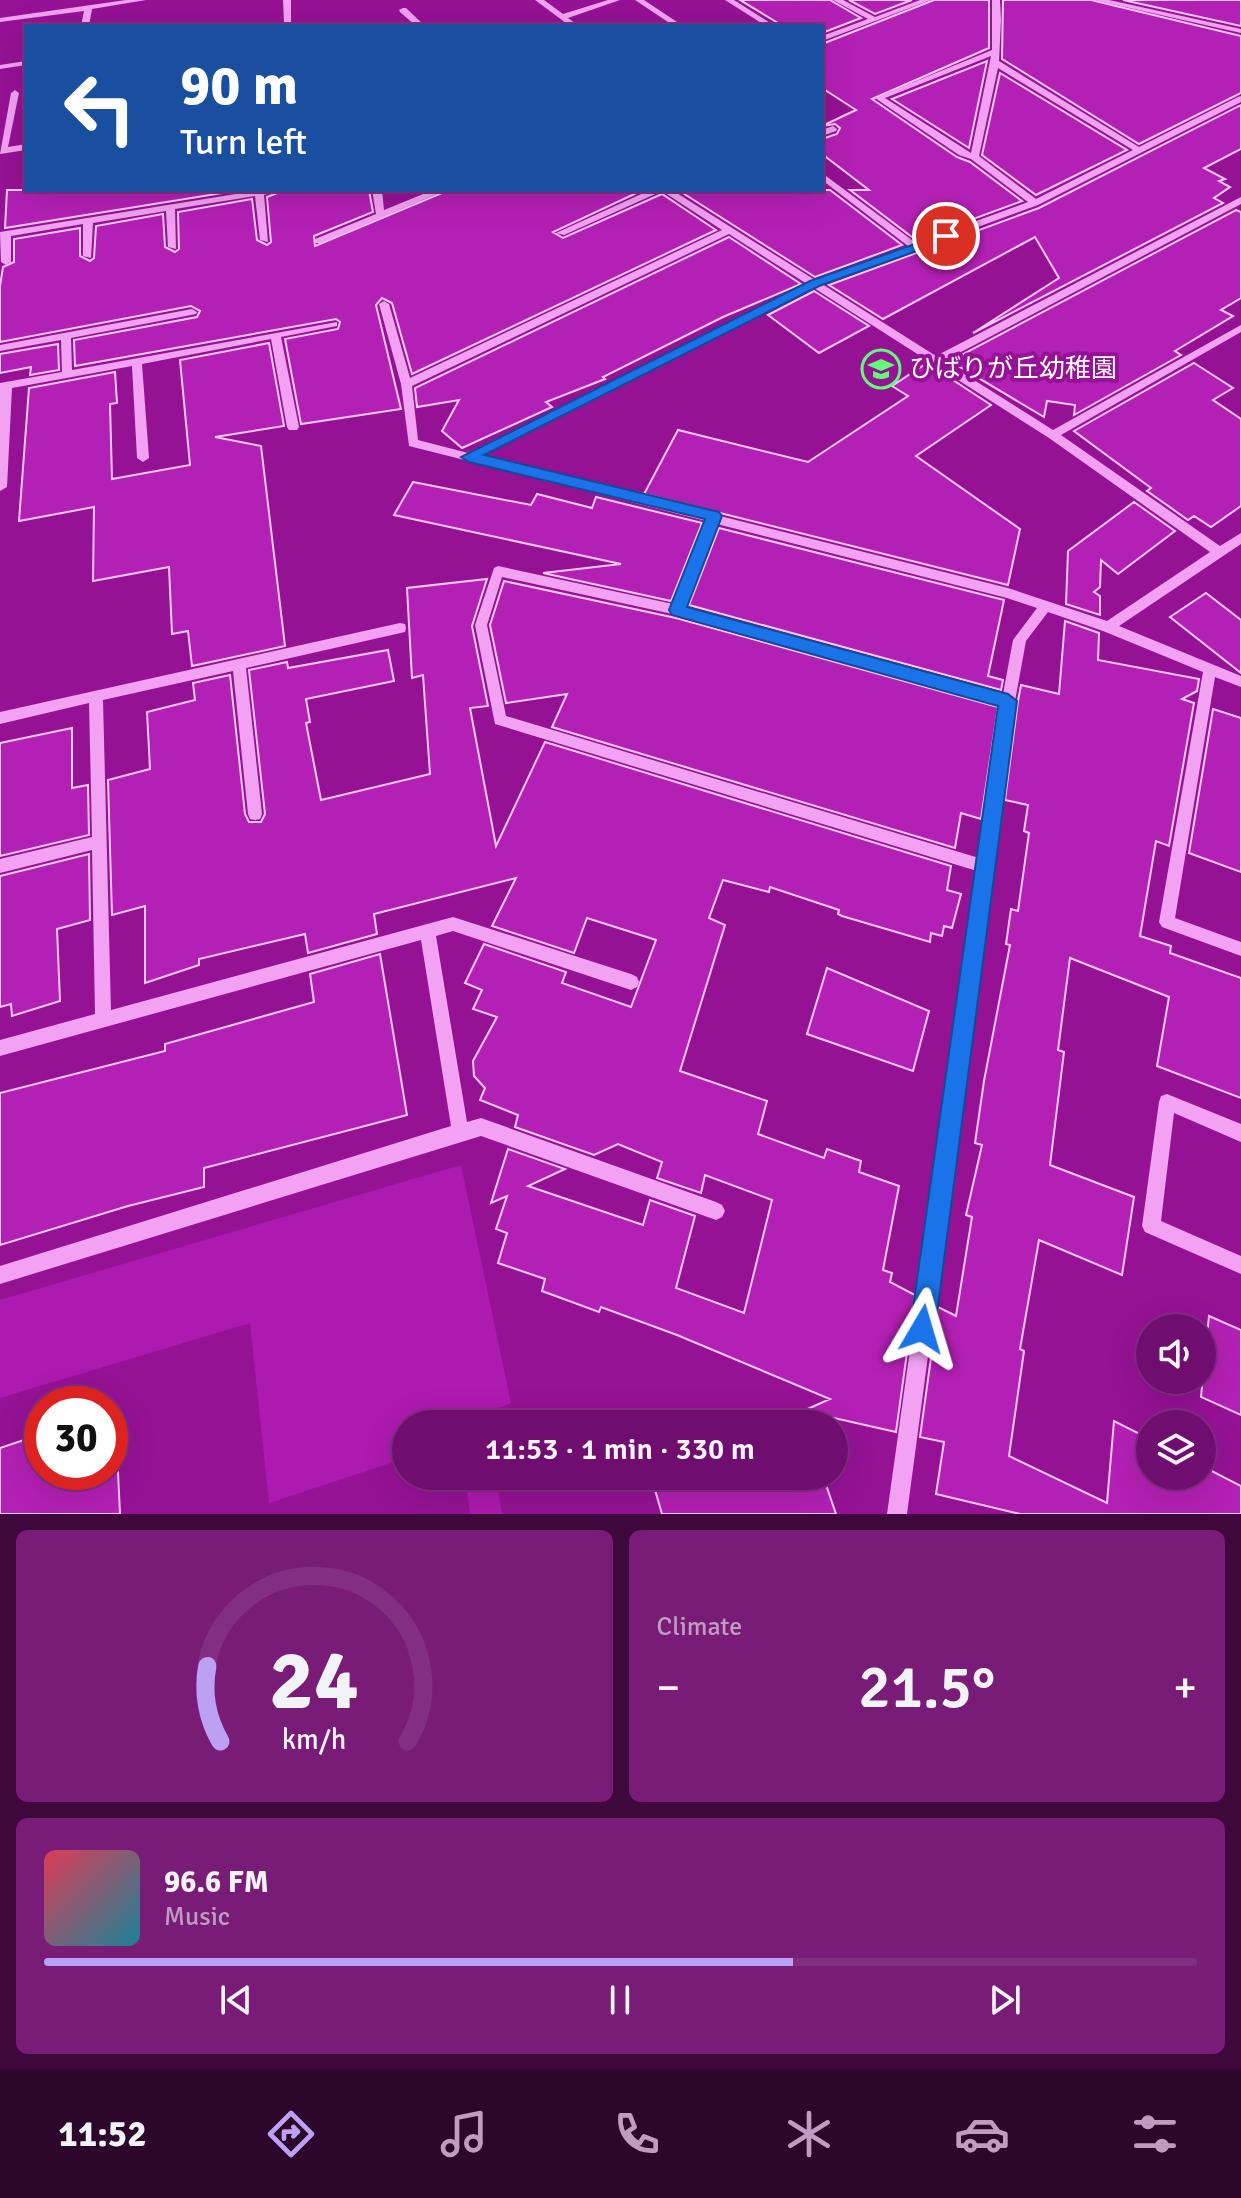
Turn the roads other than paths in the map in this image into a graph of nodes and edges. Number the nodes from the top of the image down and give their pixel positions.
1 (142, 0) edge
2 (287, 0) edge
3 (539, 0) edge
4 (616, 0) edge
5 (639, 0) edge
6 (729, 0) edge
7 (837, 0) edge
8 (927, 0) edge
9 (996, 0) edge
10 (1098, 0) edge
11 (88, 8) junction
12 (403, 10) dead end
13 (562, 17) junction
14 (874, 19) junction
15 (0, 20) edge
16 (85, 24) edge
17 (288, 24) edge
18 (419, 24) edge
19 (572, 24) edge
20 (676, 24) edge
21 (768, 24) edge
22 (1241, 31) edge
23 (824, 38) edge
24 (994, 57) junction
25 (24, 63) edge
26 (0, 67) edge
27 (15, 93) dead end
28 (1241, 99) edge
29 (833, 129) dead end
30 (824, 132) edge
31 (24, 147) edge
32 (2, 151) edge
33 (1140, 151) junction
34 (974, 157) junction
35 (824, 178) edge
36 (265, 192) edge
37 (377, 192) edge
38 (436, 192) edge
39 (653, 192) edge
40 (669, 192) edge
41 (259, 193) junction
42 (1241, 200) edge
43 (1035, 203) junction
44 (170, 207) junction
45 (380, 213) junction
46 (88, 221) junction
47 (730, 230) junction
48 (561, 233) dead end
49 (3, 234) edge
50 (265, 240) dead end
51 (318, 241) dead end
52 (173, 247) dead end
53 (916, 248) junction
54 (88, 256) dead end
55 (6, 262) dead end
56 (814, 284) junction
57 (384, 304) dead end
58 (192, 312) dead end
59 (333, 324) dead end
60 (1241, 328) edge
61 (275, 335) junction
62 (66, 336) junction
63 (0, 348) edge
64 (137, 361) junction
65 (935, 361) junction
66 (67, 375) junction
67 (406, 384) junction
68 (3, 386) edge
69 (293, 427) dead end
70 (1053, 435) junction
71 (469, 457) junction
72 (143, 458) dead end
73 (1, 487) edge
74 (714, 516) junction
75 (1241, 538) edge
76 (1219, 552) junction
77 (1044, 608) junction
78 (677, 610) junction
79 (1108, 627) junction
80 (400, 628) dead end
81 (239, 664) junction
82 (1210, 670) junction
83 (1241, 682) edge
84 (96, 697) junction
85 (1008, 701) junction
86 (0, 718) edge
87 (255, 814) dead end
88 (99, 842) junction
89 (0, 866) edge
90 (985, 867) junction
91 (427, 931) junction
92 (1241, 949) edge
93 (631, 982) dead end
94 (103, 1019) junction
95 (0, 1048) edge
96 (460, 1132) junction
97 (1241, 1133) edge
98 (716, 1211) dead end
99 (1241, 1265) edge
100 (0, 1275) edge
101 (897, 1514) edge

1 - 11 street
2 - 17 street
3 - 13 street
4 - 13 street
5 - 20 street
6 - 21 street
7 - 14 street
8 - 14 street
9 - 24 street
10 - 22 street
11 - 15 street
11 - 16 street
12 - 18 street
13 - 19 street
14 - 23 street
24 - 33 street
24 - 34 street
24 - 34 street
25 - 26 street
27 - 32 street
28 - 33 street
29 - 30 street
31 - 32 street
33 - 43 street
34 - 43 street
35 - 53 street
36 - 41 street
37 - 45 street
38 - 45 street
39 - 48 street
40 - 47 street
41 - 44 street
41 - 50 street
42 - 65 street
43 - 53 street
44 - 46 street
44 - 52 street
45 - 51 street
46 - 49 street
46 - 54 street
47 - 56 street
47 - 67 street
49 - 55 street
53 - 56 street
56 - 65 street
56 - 71 street
57 - 67 street
58 - 62 street
59 - 61 street
60 - 70 street
61 - 64 street
61 - 69 street
62 - 63 street
62 - 66 street
64 - 66 street
64 - 72 street
65 - 70 street
66 - 68 street
67 - 71 street
68 - 73 street
70 - 76 street
71 - 74 street
74 - 77 street
74 - 78 street
75 - 76 street
76 - 79 street
77 - 79 street
77 - 85 street
78 - 85 street
78 - 90 street
79 - 82 street
80 - 81 street
81 - 84 street
81 - 87 street
82 - 83 street
82 - 92 street
84 - 86 street
84 - 88 street
85 - 90 street
88 - 89 street
88 - 94 street
90 - 101 street
91 - 93 street
91 - 94 street
91 - 96 street
94 - 95 street
96 - 98 street
96 - 100 street
97 - 99 street

